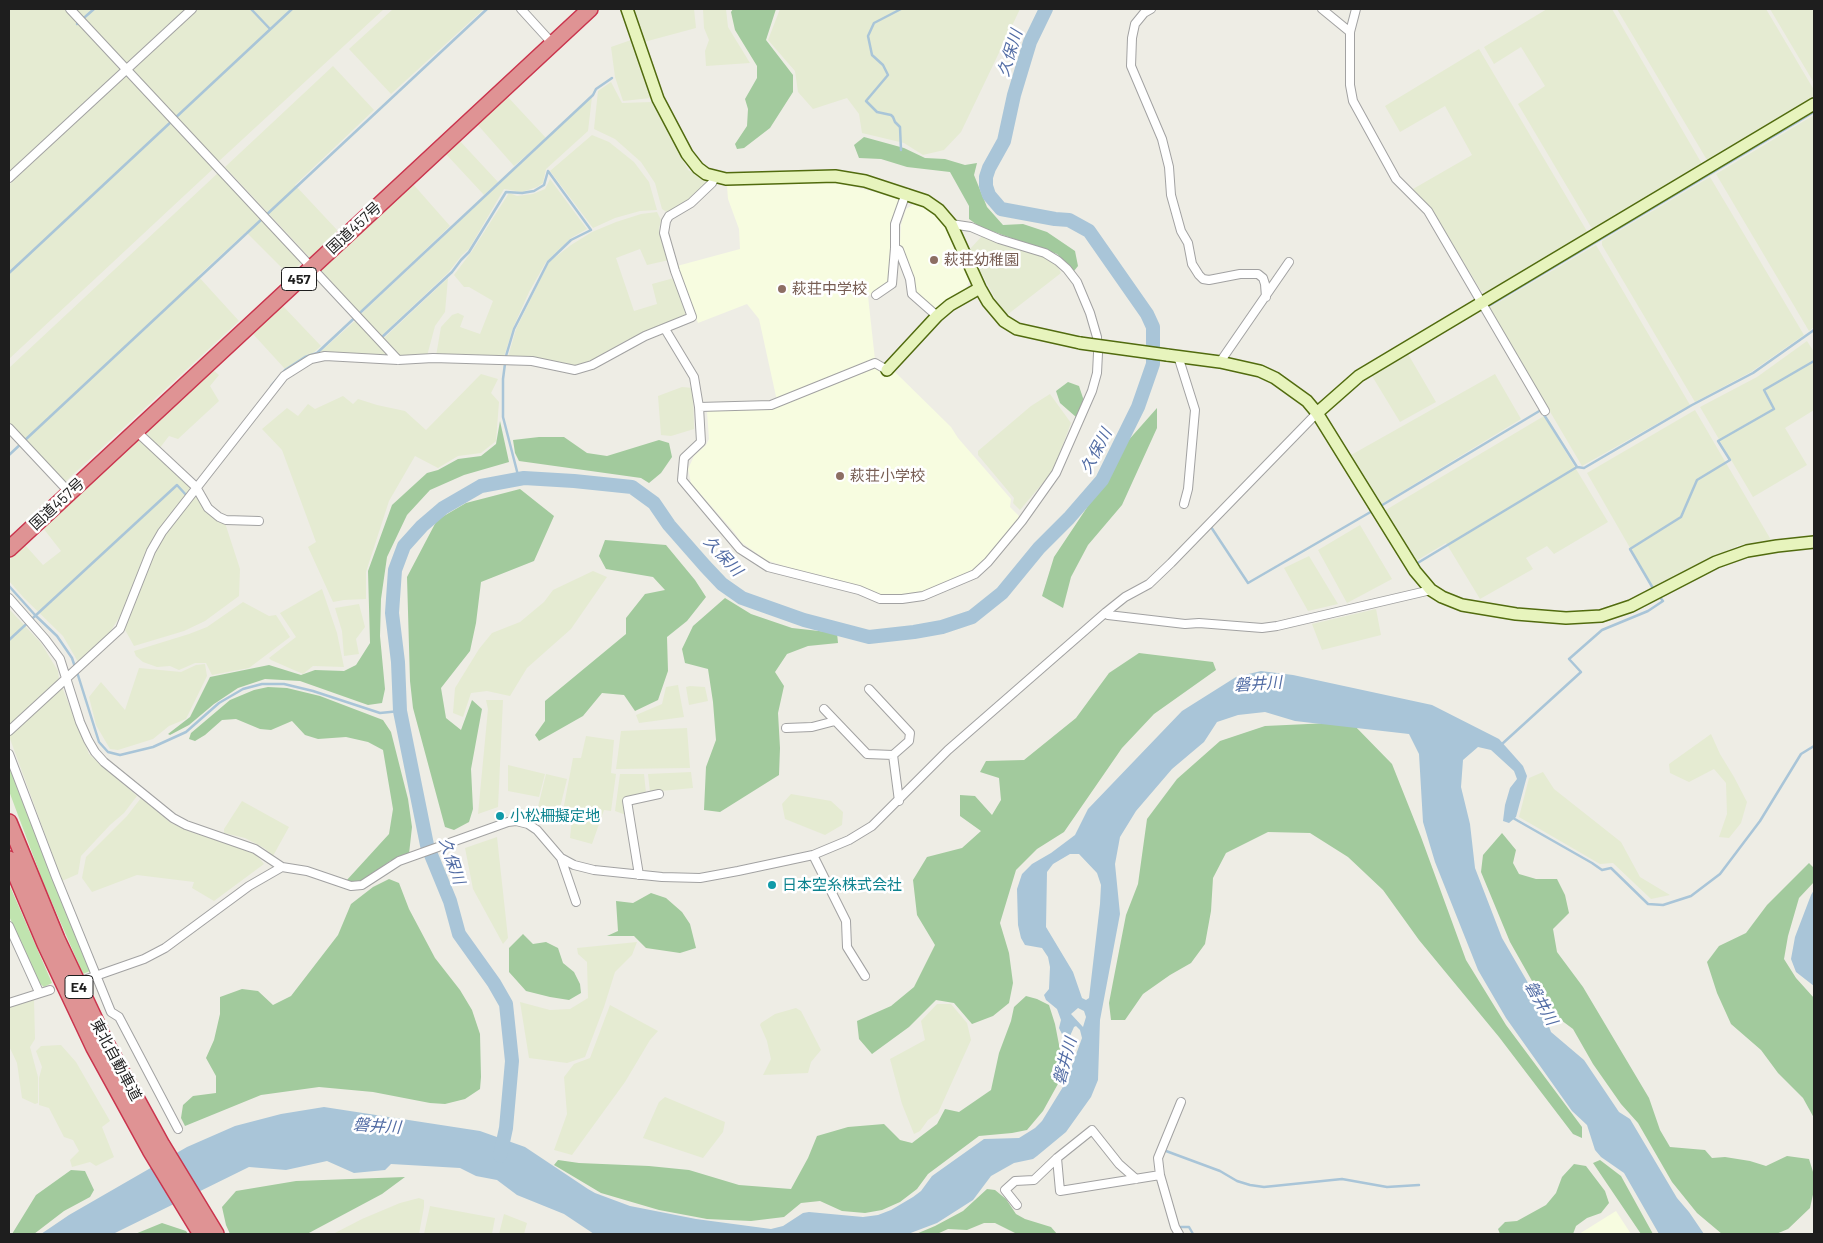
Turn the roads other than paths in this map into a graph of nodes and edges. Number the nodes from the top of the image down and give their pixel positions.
1 (70, 9) edge
2 (192, 9) edge
3 (520, 9) edge
4 (590, 9) edge
5 (627, 9) edge
6 (1151, 9) edge
7 (1322, 9) edge
8 (1356, 9) edge
9 (1350, 32) junction
10 (552, 43) junction
11 (127, 70) junction
12 (1814, 104) edge
13 (9, 178) edge
14 (715, 178) junction
15 (906, 193) junction
16 (951, 224) junction
17 (895, 248) junction
18 (1289, 262) dead end
19 (313, 267) junction
20 (980, 288) junction
21 (876, 294) dead end
22 (1266, 297) junction
23 (1481, 304) junction
24 (936, 316) junction
25 (665, 328) junction
26 (1172, 356) junction
27 (398, 360) junction
28 (1220, 362) junction
29 (887, 370) joint
30 (699, 407) junction
31 (1545, 411) dead end
32 (1317, 413) junction
33 (9, 428) edge
34 (136, 431) junction
35 (196, 487) junction
36 (69, 492) junction
37 (1184, 504) dead end
38 (259, 521) dead end
39 (1814, 542) edge
40 (9, 549) edge
41 (1431, 590) junction
42 (9, 598) edge
43 (1105, 613) junction
44 (67, 678) junction
45 (869, 689) dead end
46 (824, 709) dead end
47 (835, 721) junction
48 (786, 728) dead end
49 (9, 731) edge
50 (9, 754) edge
51 (893, 756) junction
52 (660, 794) dead end
53 (899, 801) junction
54 (9, 822) edge
55 (813, 855) junction
56 (560, 858) junction
57 (9, 859) edge
58 (282, 867) junction
59 (639, 874) junction
60 (576, 902) dead end
61 (9, 926) edge
62 (96, 975) junction
63 (865, 976) dead end
64 (84, 980) dead end
65 (50, 990) dead end
66 (38, 992) junction
67 (9, 1003) edge
68 (1181, 1102) dead end
69 (178, 1129) dead end
70 (156, 1147) junction
71 (1057, 1158) junction
72 (1160, 1175) junction
73 (1136, 1179) junction
74 (1017, 1205) dead end
75 (201, 1234) edge
76 (216, 1234) edge
77 (1179, 1234) edge

1 - 11 street
2 - 11 street
3 - 10 street
4 - 10 highway, 国道457号 / 457
5 - 14 street
6 - 22 street
7 - 9 street
8 - 9 street
9 - 23 street
10 - 19 highway, 国道457号 / 457
11 - 13 street
11 - 19 street
12 - 23 street
14 - 15 street
14 - 25 street
15 - 16 street
15 - 17 street
16 - 20 street
16 - 30 street
17 - 21 street
17 - 24 street
18 - 22 street
19 - 27 street
19 - 34 highway, 国道457号 / 457
20 - 24 street
20 - 26 street, bridge
22 - 28 street
23 - 31 street
23 - 32 street
24 - 29 street
25 - 27 street
25 - 30 street
26 - 28 street
26 - 37 street
27 - 35 street
28 - 32 street
29 - 30 street
32 - 41 street
32 - 43 street
33 - 36 street
34 - 35 street
34 - 36 highway, 国道457号 / 457
35 - 38 street
35 - 44 street
36 - 40 highway, 国道457号 / 457
39 - 41 street
41 - 43 street
42 - 44 street
43 - 53 street
44 - 49 street
44 - 58 street
45 - 51 street
46 - 47 street
47 - 48 street
47 - 51 street
50 - 62 street
51 - 53 street
52 - 59 street
53 - 55 street
54 - 70 highway, 東北自動車道 / E4
55 - 59 street
55 - 63 street
56 - 58 street
56 - 59 street
56 - 60 street
57 - 70 highway, 東北自動車道 / E4
58 - 62 street
61 - 66 street
62 - 64 street
62 - 69 street
65 - 66 street
66 - 67 street
68 - 72 street
70 - 75 highway, 東北自動車道 / E4
70 - 76 highway, 東北自動車道 / E4
71 - 73 street
71 - 73 street
71 - 74 street
72 - 73 street
72 - 77 street

